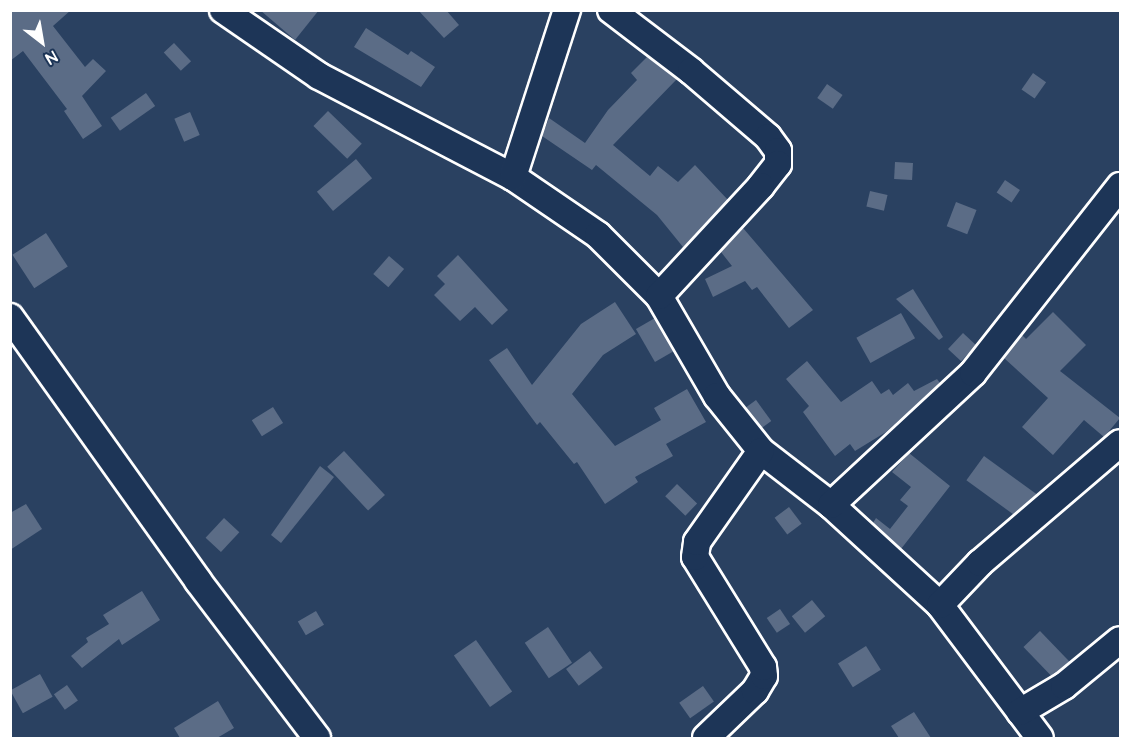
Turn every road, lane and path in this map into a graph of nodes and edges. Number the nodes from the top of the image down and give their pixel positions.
1 (223, 10) edge
2 (567, 10) edge
3 (611, 10) edge
4 (513, 177) junction
5 (1120, 186) edge
6 (658, 296) junction
7 (10, 317) edge
8 (1120, 443) edge
9 (761, 451) junction
10 (831, 505) junction
11 (940, 605) junction
12 (1120, 639) edge
13 (1020, 712) junction
14 (316, 738) edge
15 (706, 738) edge
16 (1040, 738) edge

1 - 4 street
2 - 4 street
3 - 6 street
4 - 6 street
5 - 10 street
6 - 9 street
7 - 14 street
8 - 11 street
9 - 10 street
9 - 15 street
10 - 11 street
11 - 13 street
12 - 13 street
13 - 16 street

